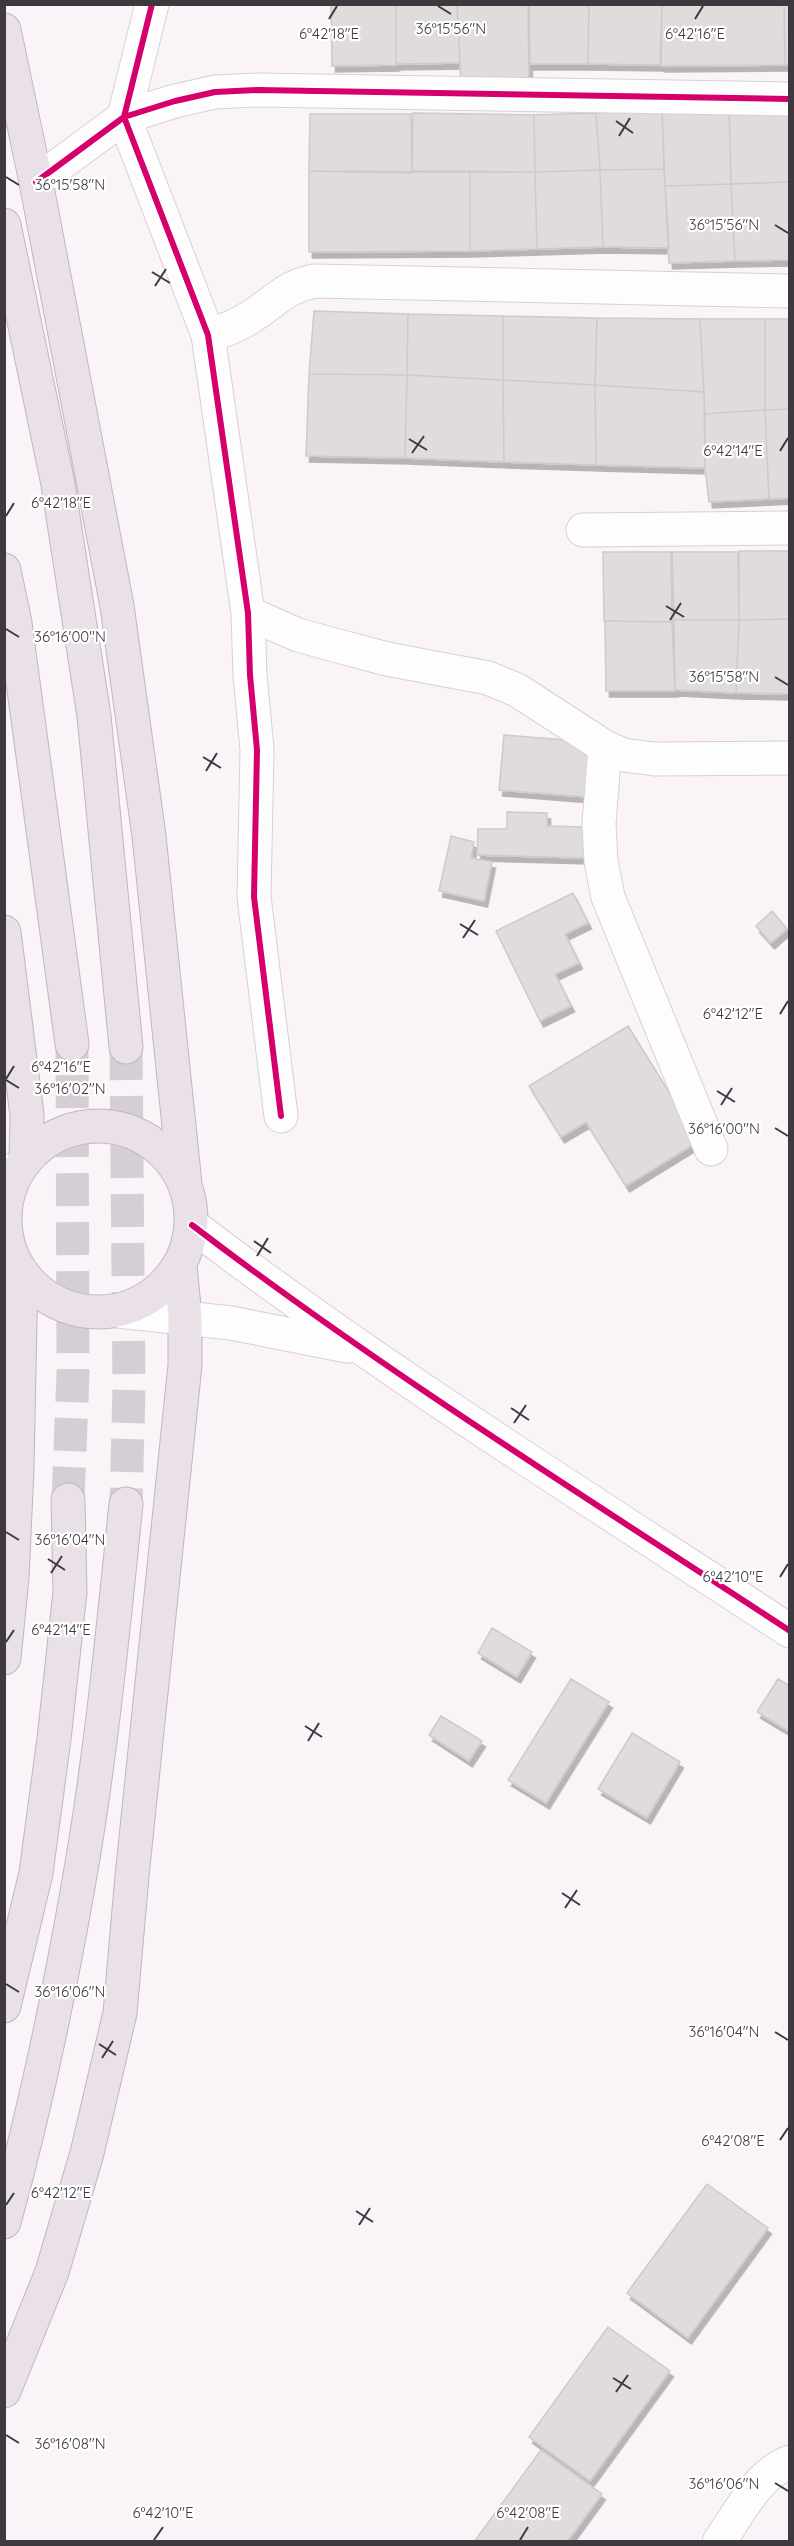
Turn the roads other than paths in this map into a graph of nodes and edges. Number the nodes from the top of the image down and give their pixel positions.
1 (152, 4) edge
2 (4, 30) edge
3 (789, 99) edge
4 (124, 117) junction
5 (36, 182) junction
6 (4, 225) edge
7 (789, 291) edge
8 (208, 335) junction
9 (789, 528) edge
10 (583, 530) dead end
11 (4, 570) edge
12 (248, 613) junction
13 (605, 747) junction
14 (789, 758) edge
15 (4, 932) edge
16 (72, 1044) tunnel mouth
17 (126, 1047) tunnel mouth
18 (281, 1116) dead end
19 (711, 1149) dead end
20 (16, 1167) edge
21 (185, 1184) junction
22 (192, 1225) junction
23 (5, 1233) edge
24 (180, 1265) junction
25 (21, 1271) junction
26 (118, 1311) junction
27 (185, 1317) junction
28 (364, 1350) junction
29 (68, 1500) tunnel mouth
30 (126, 1504) tunnel mouth
31 (789, 1631) edge
32 (4, 1658) edge
33 (4, 2006) edge
34 (4, 2222) edge
35 (4, 2391) edge
36 (789, 2462) edge
37 (719, 2541) edge

1 - 4 street
2 - 5 highway
3 - 4 street
4 - 5 street
4 - 8 street
5 - 21 highway
6 - 17 highway
7 - 8 street
8 - 12 street
9 - 10 street
11 - 16 highway
12 - 13 street
12 - 18 street
13 - 14 street
13 - 19 street
15 - 20 highway
20 - 21 highway
20 - 23 highway
21 - 22 highway
22 - 24 highway
22 - 28 street
23 - 25 highway
24 - 26 highway
24 - 27 highway
25 - 26 highway
25 - 32 highway
26 - 27 street
27 - 28 street
27 - 35 highway
28 - 31 street
29 - 33 highway
30 - 34 highway
36 - 37 street

